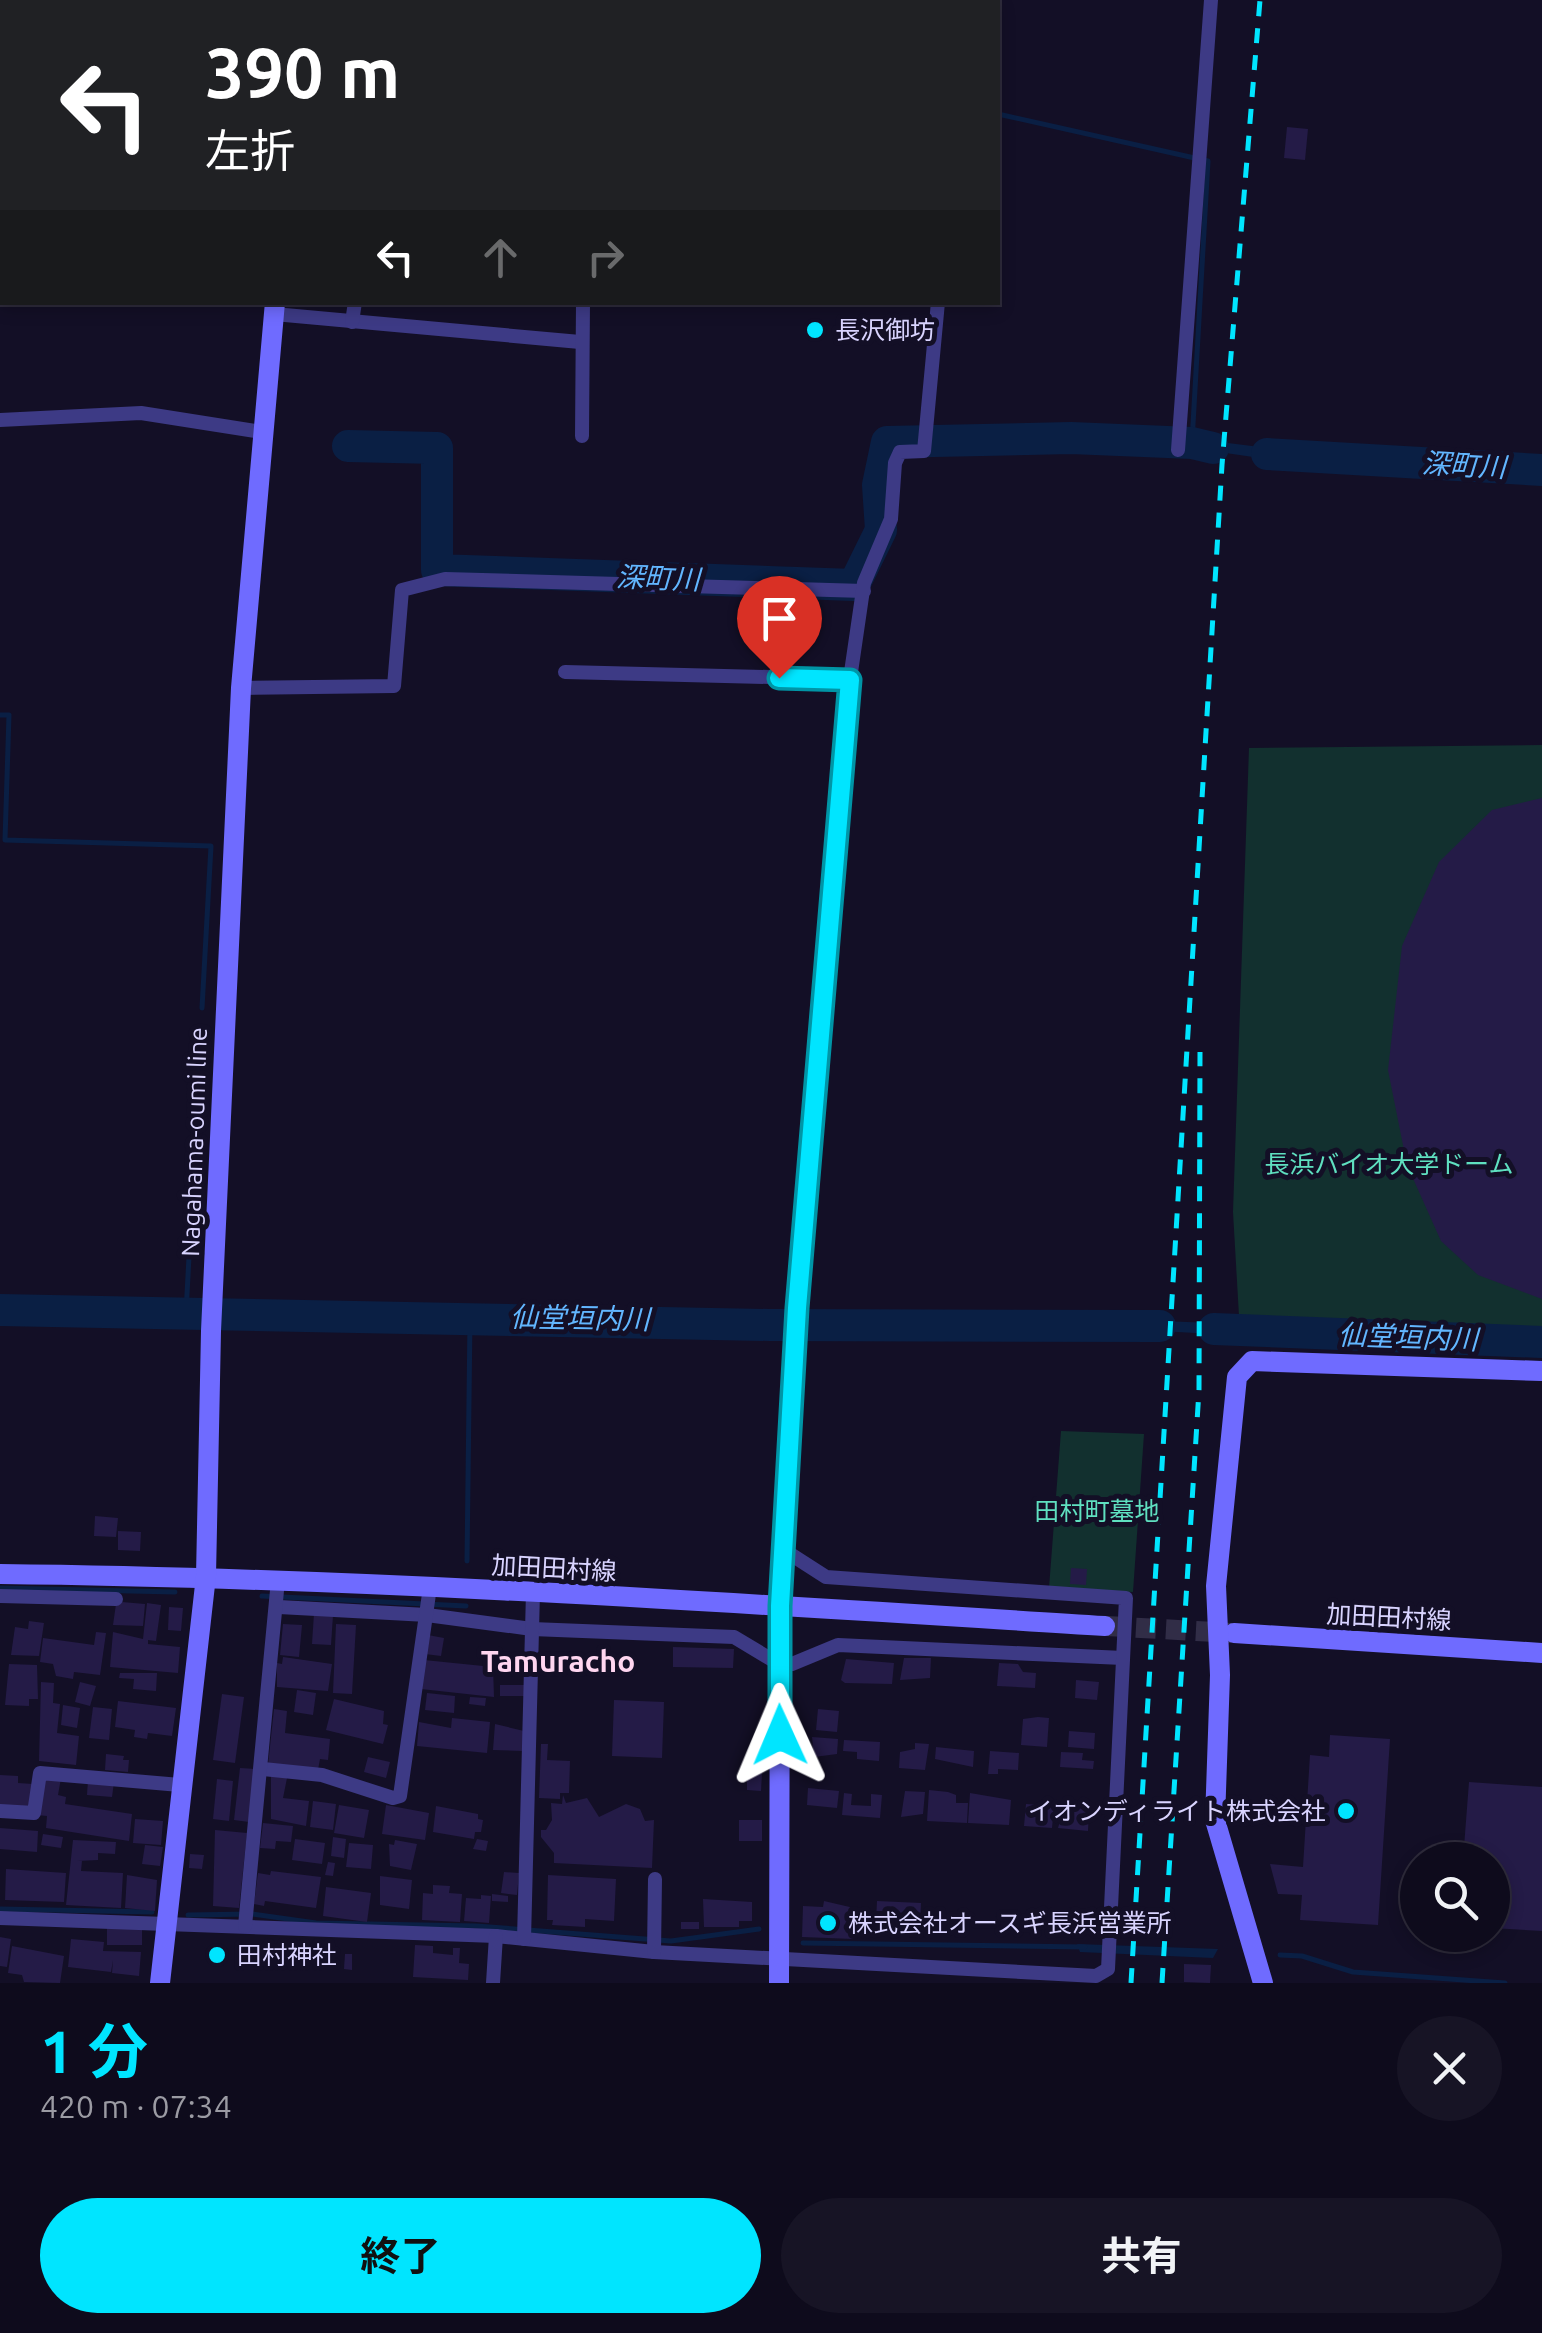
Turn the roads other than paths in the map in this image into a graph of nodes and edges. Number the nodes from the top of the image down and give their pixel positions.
1 (1210, 0) edge
2 (355, 305) edge
3 (583, 305) edge
4 (938, 305) edge
5 (274, 308) edge
6 (352, 322) junction
7 (580, 342) junction
8 (0, 420) edge
9 (261, 432) junction
10 (582, 436) dead end
11 (1178, 450) dead end
12 (864, 591) junction
13 (564, 672) dead end
14 (850, 680) junction
15 (241, 688) junction
16 (1542, 1371) edge
17 (784, 1550) junction
18 (0, 1574) edge
19 (206, 1576) junction
20 (533, 1592) junction
21 (0, 1596) edge
22 (278, 1596) junction
23 (116, 1599) dead end
24 (428, 1601) junction
25 (780, 1606) junction
26 (1105, 1626) tunnel mouth
27 (532, 1629) junction
28 (1234, 1634) tunnel mouth
29 (1542, 1652) edge
30 (1123, 1658) junction
31 (779, 1664) junction
32 (263, 1768) junction
33 (180, 1784) junction
34 (0, 1811) edge
35 (655, 1879) dead end
36 (0, 1918) edge
37 (246, 1918) junction
38 (165, 1924) junction
39 (524, 1931) junction
40 (496, 1936) junction
41 (654, 1944) junction
42 (781, 1958) junction
43 (160, 1983) edge
44 (493, 1983) edge
45 (780, 1983) edge
46 (1263, 1983) edge

1 - 11 street
2 - 6 street
3 - 7 street
4 - 12 street
5 - 6 street
5 - 9 main road, Nagahama-oumi line
6 - 7 street
7 - 10 street
8 - 9 street
9 - 15 main road, Nagahama-oumi line
12 - 14 street
12 - 15 street
13 - 14 street
14 - 17 street
15 - 19 main road, Nagahama-oumi line
16 - 46 main road
17 - 25 street
17 - 30 street
18 - 19 main road, 加田田村線
19 - 22 main road, 加田田村線
19 - 33 main road, Nagahama-oumi line
20 - 24 main road, 加田田村線
20 - 25 main road, 加田田村線
20 - 27 street
21 - 23 street
22 - 24 main road, 加田田村線
22 - 32 street
24 - 27 street
24 - 32 street
25 - 26 main road, 加田田村線
25 - 31 main road
27 - 31 street
27 - 39 street
28 - 29 main road, 加田田村線
30 - 31 street
30 - 42 street
31 - 42 main road
32 - 37 street
33 - 34 street
33 - 38 main road, Nagahama-oumi line
35 - 41 street
36 - 38 street
37 - 38 street
37 - 40 street
38 - 43 main road, Nagahama-oumi line
39 - 40 street
39 - 41 street
40 - 44 street
41 - 42 street
42 - 45 main road

